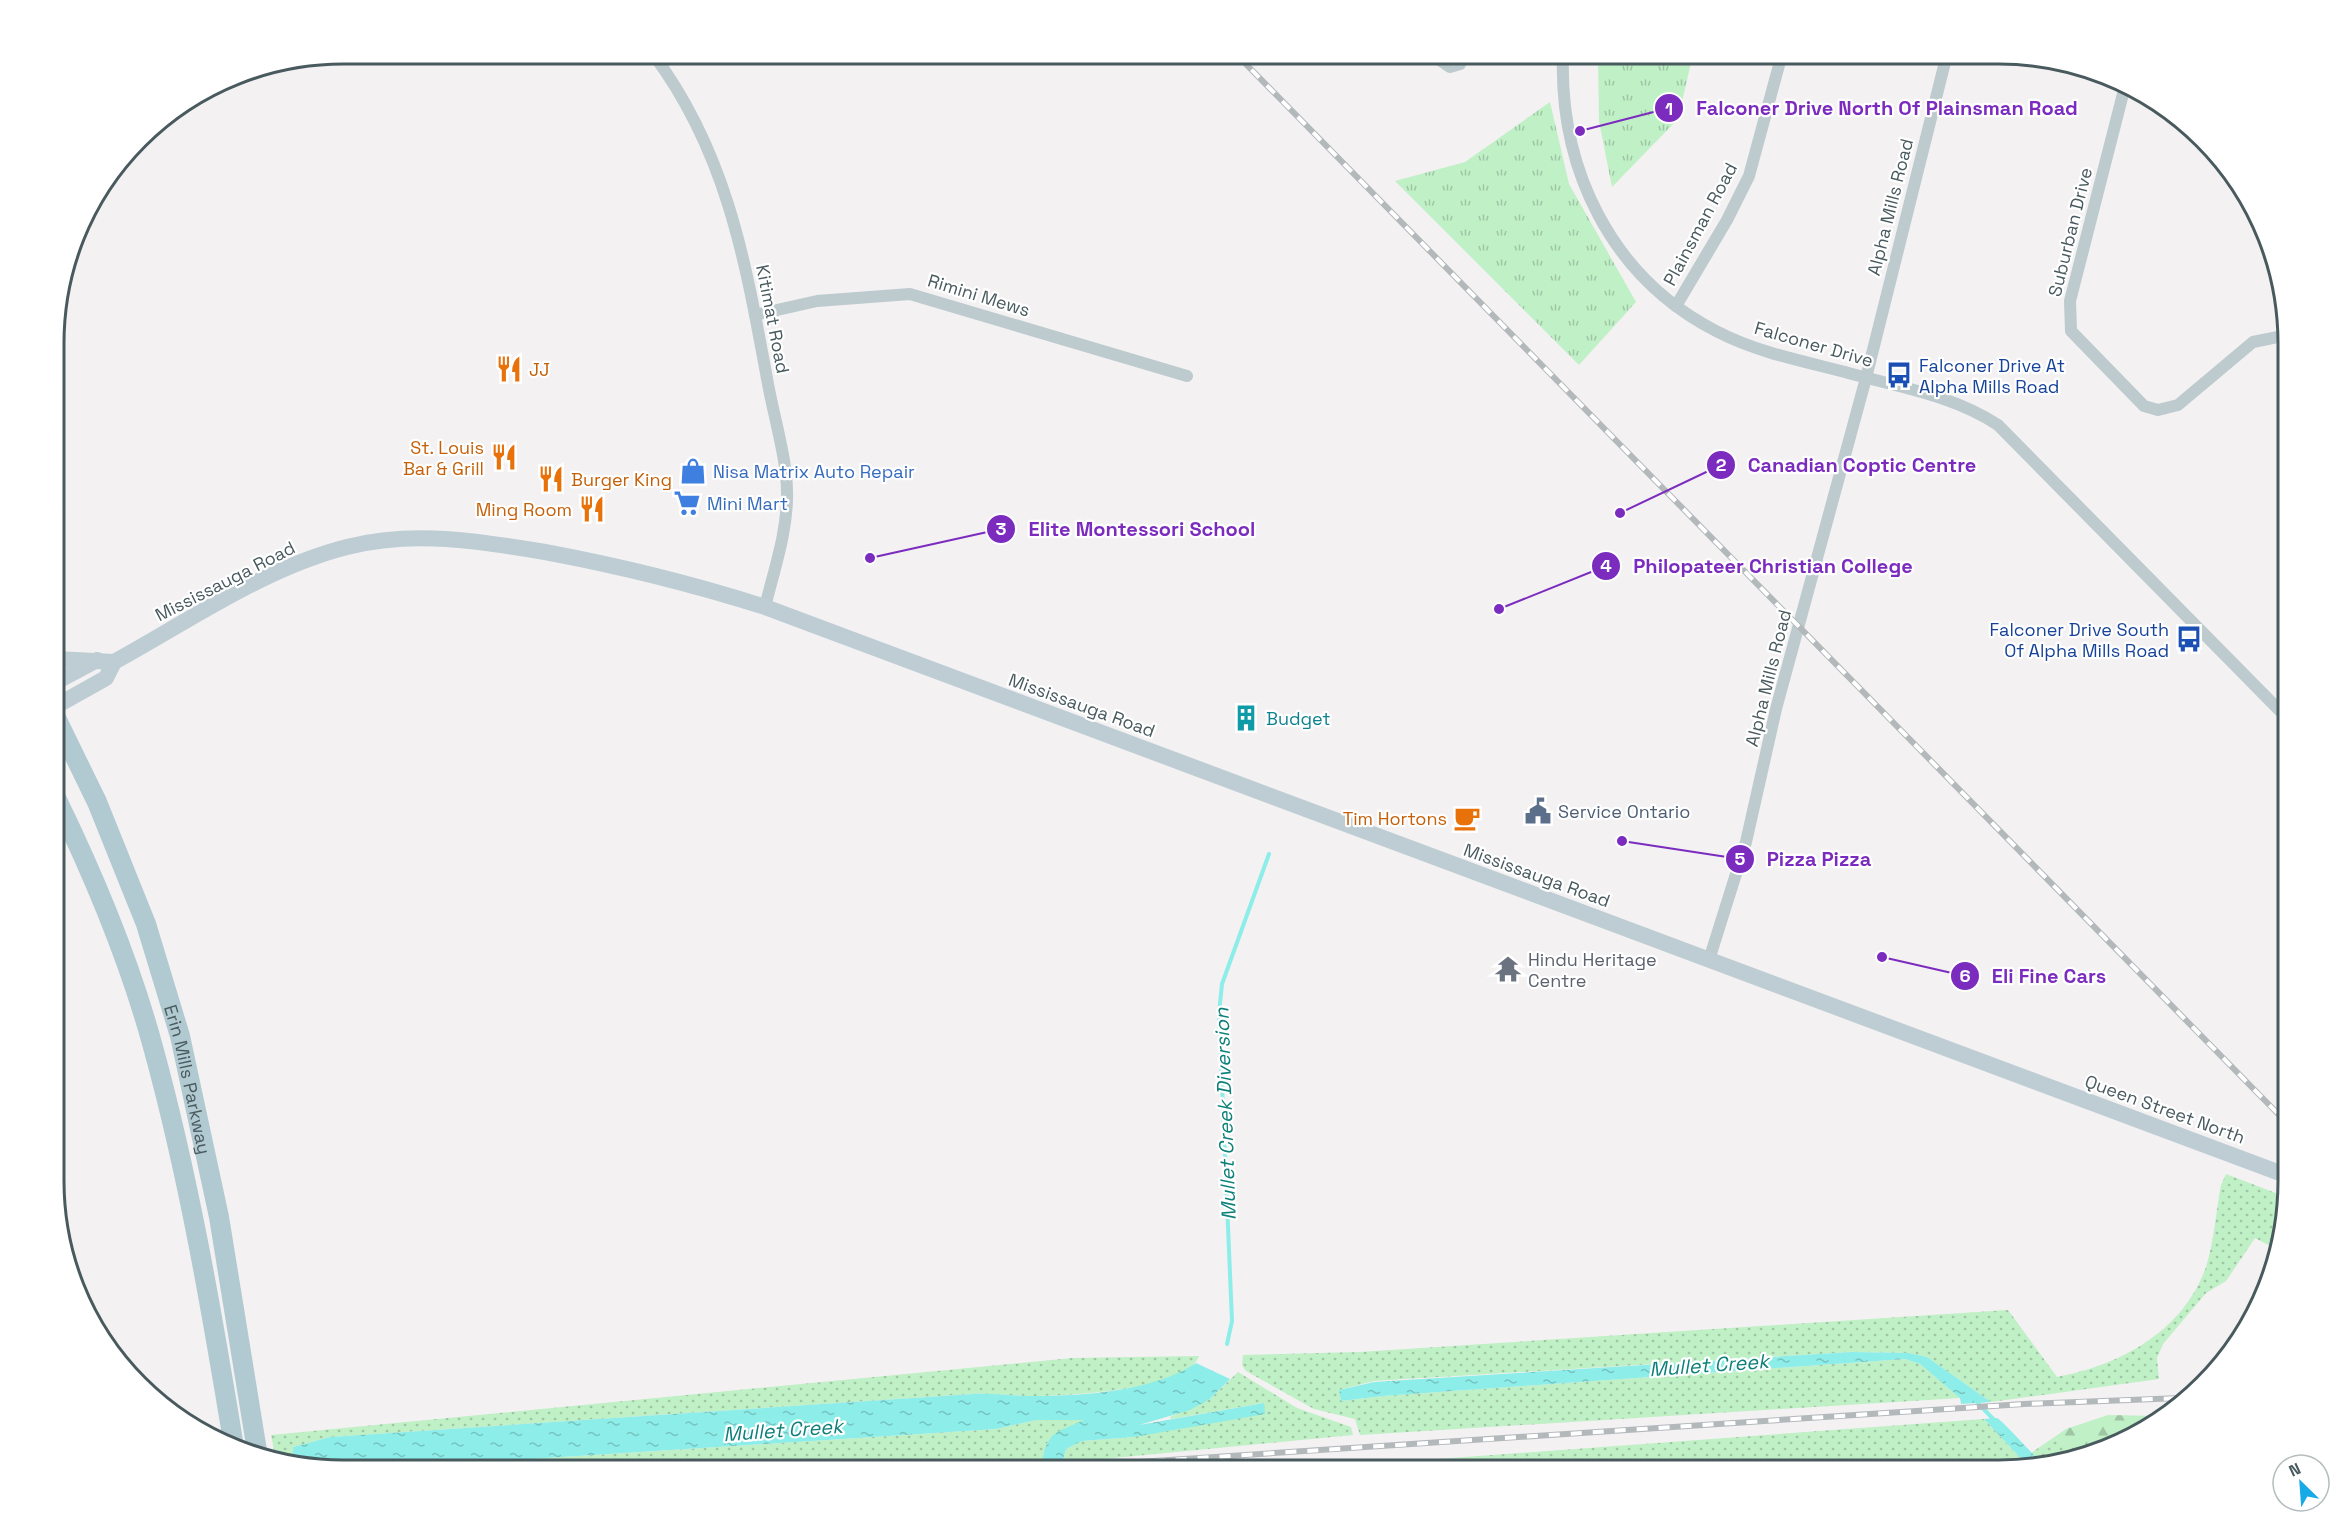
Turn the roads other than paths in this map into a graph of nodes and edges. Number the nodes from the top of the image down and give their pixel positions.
1 (660, 64) edge
2 (1446, 64) edge
3 (1460, 64) edge
4 (1563, 64) edge
5 (1779, 64) edge
6 (1944, 64) edge
7 (2123, 93) edge
8 (1676, 306) junction
9 (755, 315) junction
10 (2278, 337) edge
11 (1187, 376) dead end
12 (1866, 378) junction
13 (765, 607) junction
14 (64, 659) edge
15 (97, 660) junction
16 (114, 662) junction
17 (64, 678) edge
18 (64, 702) edge
19 (2278, 709) edge
20 (64, 735) edge
21 (64, 814) edge
22 (1710, 960) junction
23 (2028, 1079) joint
24 (2278, 1172) edge
25 (232, 1437) edge
26 (256, 1447) edge

1 - 9 street, Kitimat Road
2 - 3 street
4 - 8 street, Falconer Drive
5 - 8 street, Plainsman Road
6 - 12 street, Alpha Mills Road
7 - 10 street, Suburban Drive
8 - 12 street, Falconer Drive
9 - 11 street, Rimini Mews
9 - 13 street, Kitimat Road
12 - 19 street, Falconer Drive
12 - 22 street, Alpha Mills Road
13 - 16 main road, Mississauga Road
13 - 22 main road, Mississauga Road
14 - 15 main road
15 - 16 main road
15 - 17 main road
16 - 18 main road, Mississauga Road
20 - 26 main road, Erin Mills Parkway
21 - 25 main road, Erin Mills Parkway
22 - 23 main road, Mississauga Road
23 - 24 main road, Queen Street North

